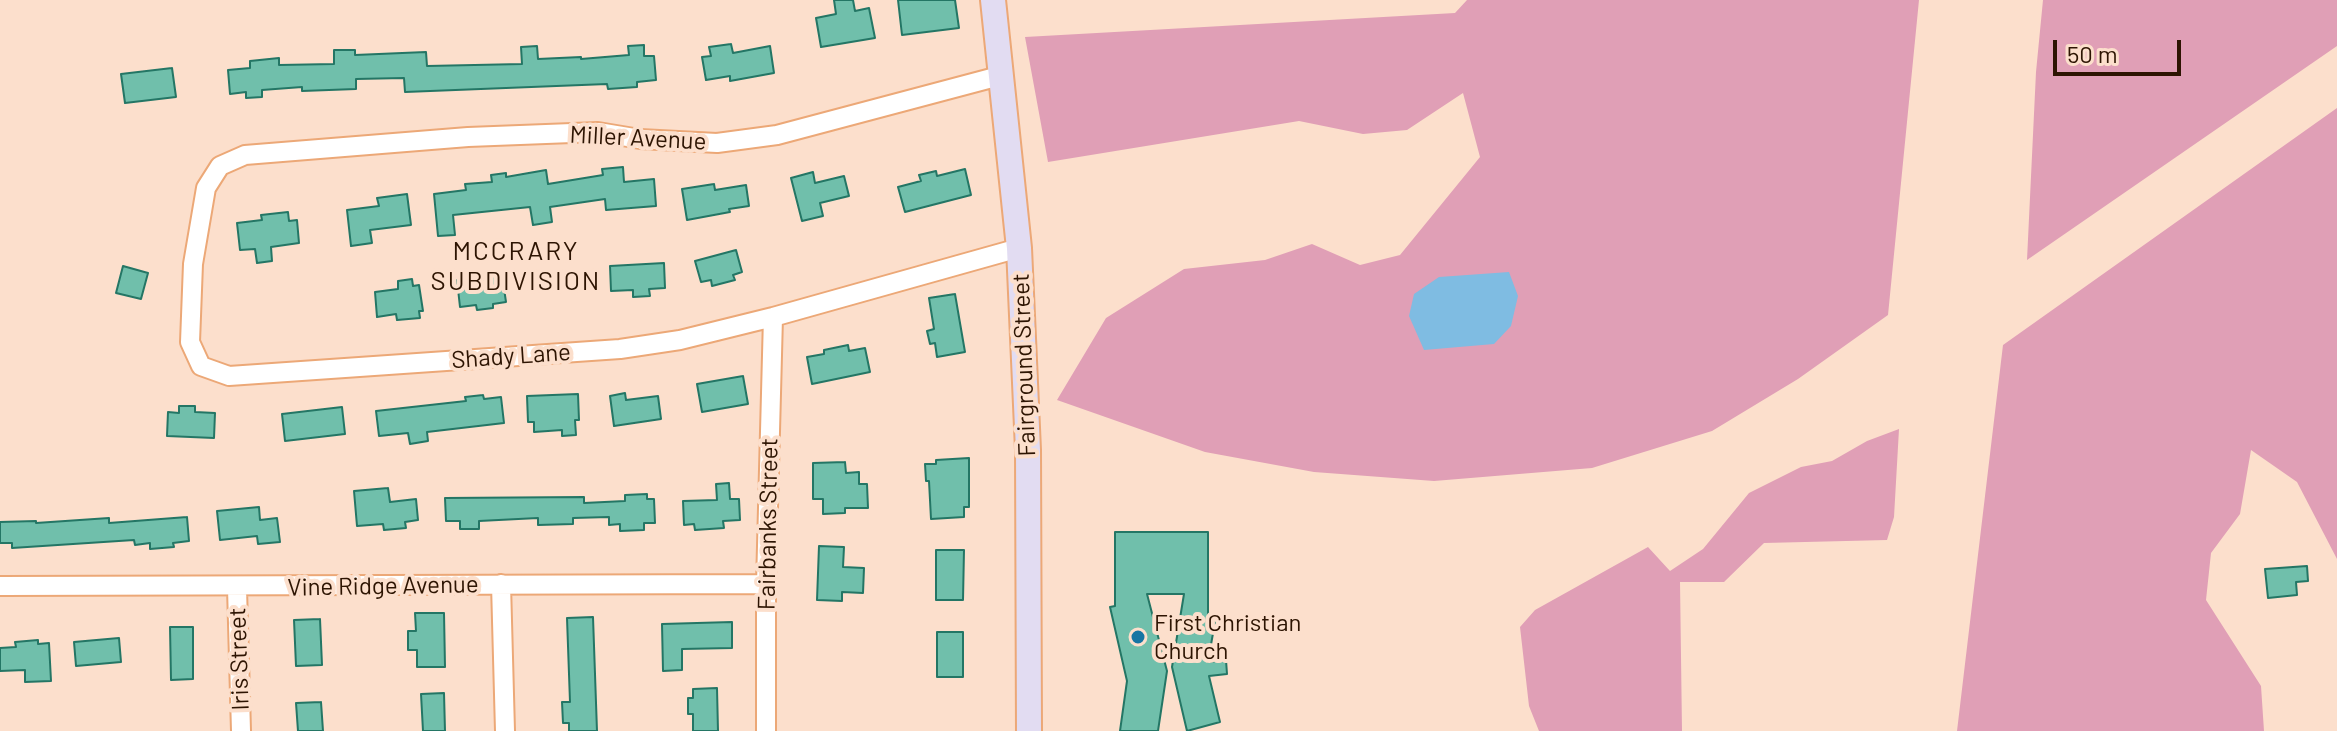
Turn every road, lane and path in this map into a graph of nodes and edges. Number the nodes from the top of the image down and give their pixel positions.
1 (993, 0) edge
2 (1003, 75) junction
3 (220, 166) joint
4 (1019, 248) junction
5 (773, 317) junction
6 (501, 584) junction
7 (766, 584) junction
8 (0, 586) edge
9 (237, 588) junction
10 (241, 731) edge
11 (505, 731) edge
12 (766, 731) edge
13 (1029, 731) edge

1 - 2 street, Fairground Street
2 - 3 street, Miller Avenue
2 - 4 street, Fairground Street
3 - 5 street, Shady Lane
4 - 5 street, Shady Lane
4 - 13 street, Fairground Street
5 - 7 street, Fairbanks Street
6 - 7 street, Vine Ridge Avenue
6 - 9 street, Vine Ridge Avenue
6 - 11 street
7 - 12 street, Fairbanks Street
8 - 9 street, Vine Ridge Avenue
9 - 10 street, Iris Street

